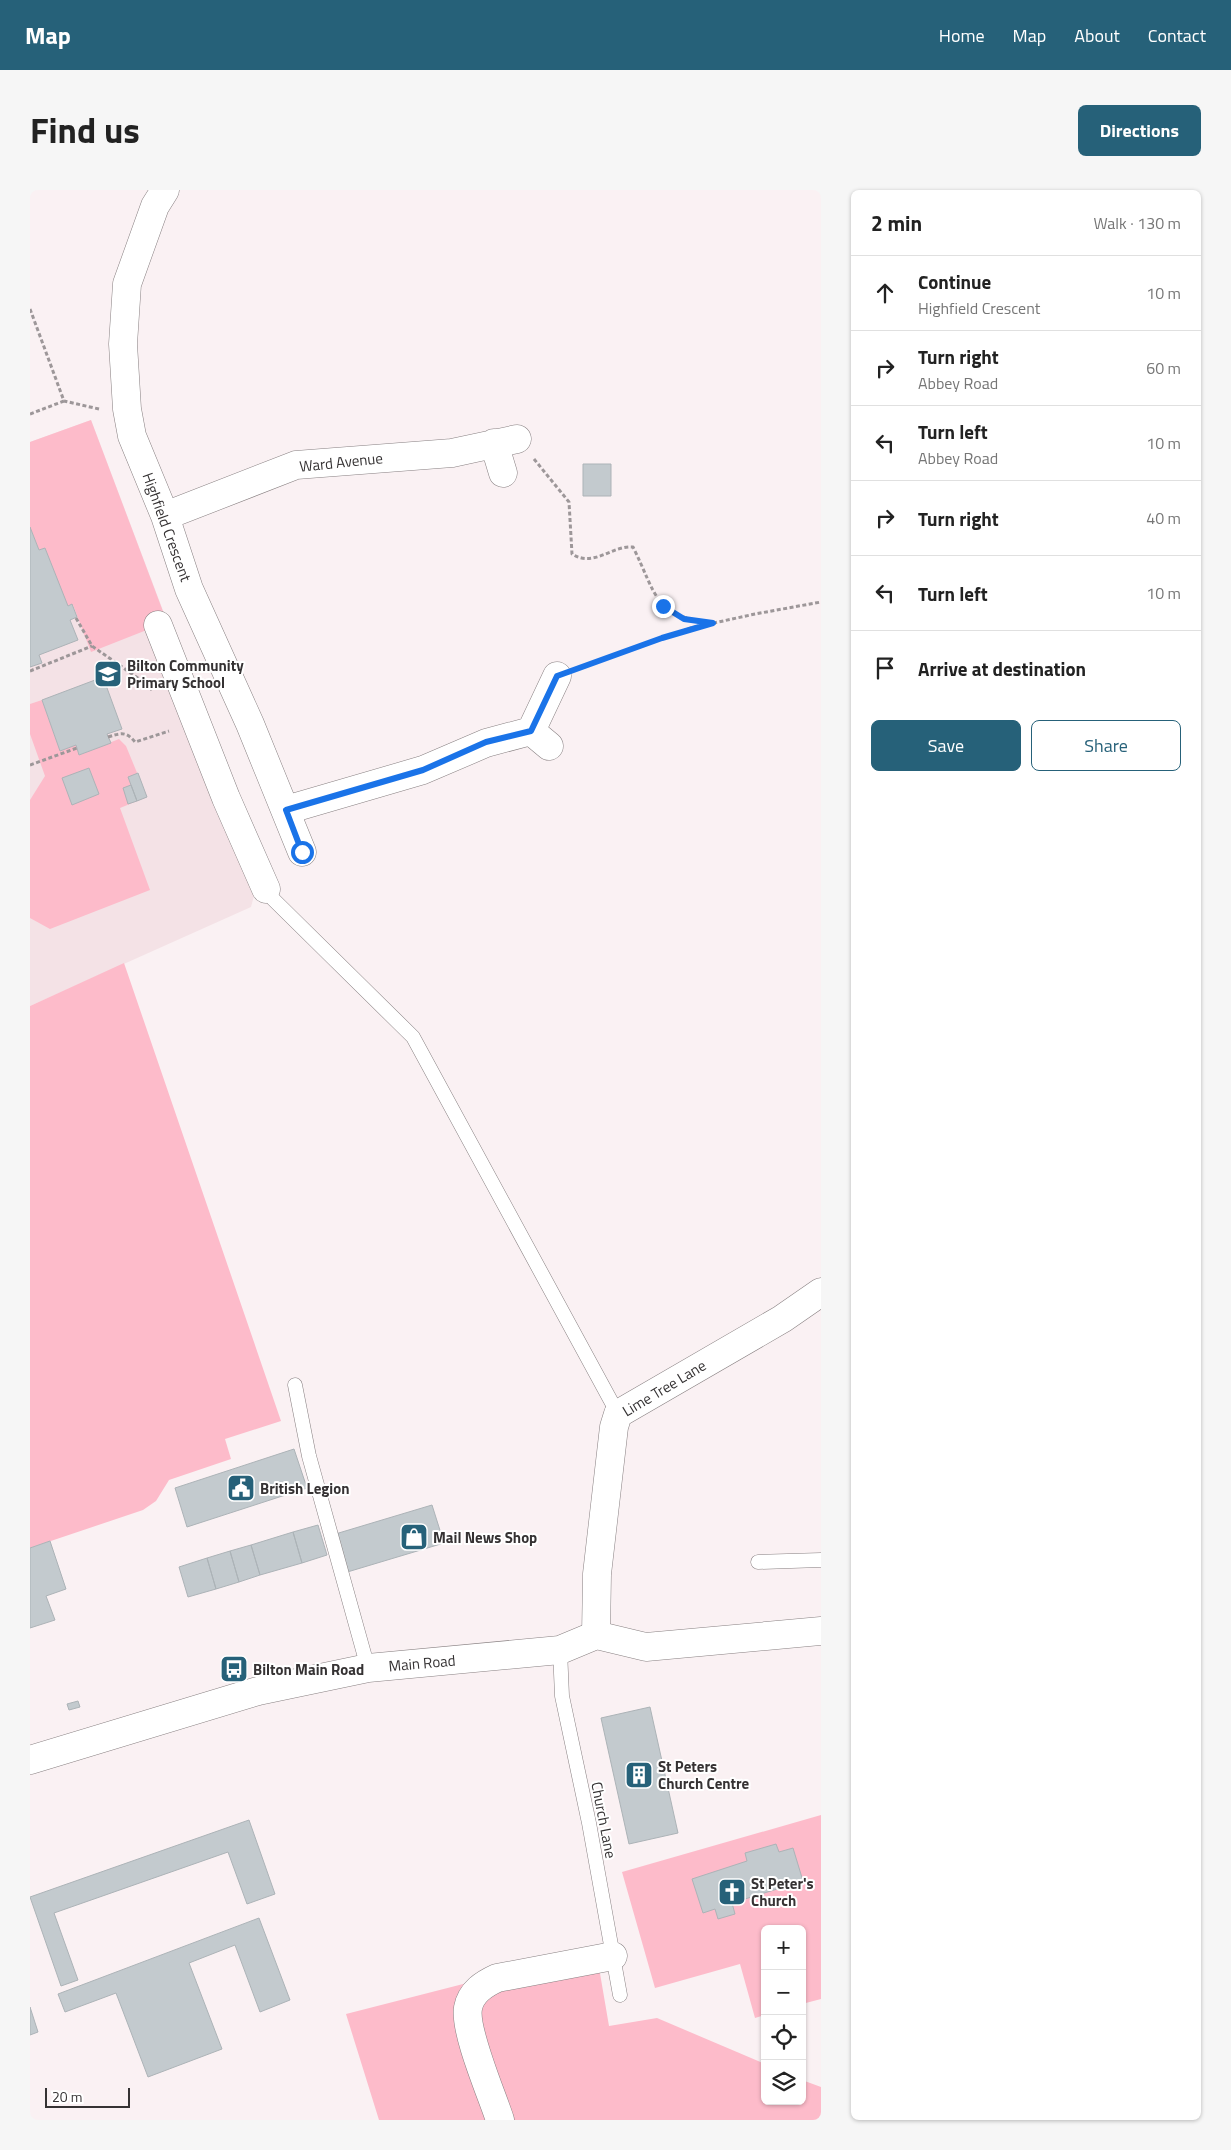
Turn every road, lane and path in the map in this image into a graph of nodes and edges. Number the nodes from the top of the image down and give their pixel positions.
1 (165, 190) edge
2 (30, 309) edge
3 (64, 401) junction
4 (127, 409) junction
5 (30, 414) edge
6 (506, 441) junction
7 (502, 473) dead end
8 (165, 516) junction
9 (821, 602) edge
10 (76, 618) dead end
11 (713, 623) junction
12 (158, 625) dead end
13 (92, 646) junction
14 (30, 670) edge
15 (557, 676) joint
16 (155, 694) dead end
17 (175, 729) dead end
18 (108, 737) dead end
19 (77, 748) dead end
20 (30, 765) edge
21 (286, 810) junction
22 (302, 852) dead end
23 (266, 889) joint
24 (821, 1292) edge
25 (295, 1385) dead end
26 (618, 1414) junction
27 (821, 1560) edge
28 (758, 1562) dead end
29 (821, 1631) edge
30 (596, 1635) junction
31 (560, 1650) junction
32 (368, 1668) junction
33 (30, 1760) edge
34 (613, 1956) junction
35 (620, 1996) dead end
36 (500, 2120) edge

1 - 4 street, Highfield Crescent
2 - 3 path
3 - 4 path
3 - 5 path
4 - 8 street, Highfield Crescent
6 - 7 street
6 - 8 street, Ward Avenue
6 - 11 path
8 - 21 street, Highfield Crescent
9 - 11 path
10 - 13 path
11 - 15 path
12 - 23 street
13 - 14 path
13 - 16 path
15 - 21 street
17 - 18 path
19 - 20 path
21 - 22 street, Highfield Crescent
23 - 26 lane
24 - 26 street, Lime Tree Lane
25 - 32 lane
26 - 30 street, Lime Tree Lane
27 - 28 lane
29 - 30 street
30 - 31 street, Main Road
31 - 32 street, Main Road
31 - 34 lane, Church Lane
32 - 33 street, Main Road
34 - 35 lane, Church Lane
34 - 36 street

